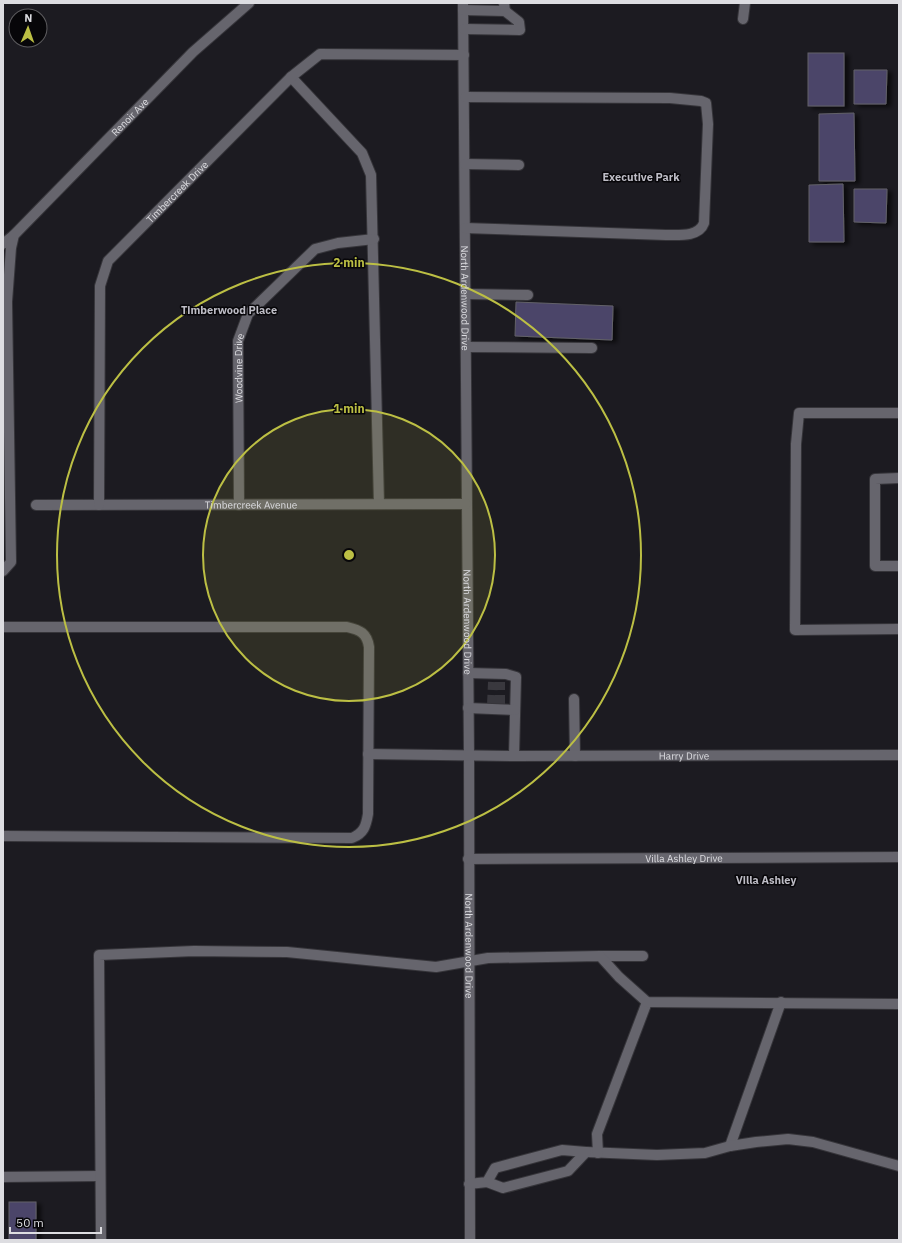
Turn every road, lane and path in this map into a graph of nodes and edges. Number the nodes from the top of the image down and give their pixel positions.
1 (249, 3) edge
2 (745, 3) edge
3 (463, 7) edge
4 (504, 7) edge
5 (744, 19) dead end
6 (464, 29) junction
7 (464, 55) junction
8 (291, 77) junction
9 (464, 97) junction
10 (465, 164) junction
11 (519, 165) dead end
12 (465, 228) junction
13 (14, 235) junction
14 (374, 239) junction
15 (3, 244) edge
16 (466, 294) junction
17 (528, 295) dead end
18 (5, 300) edge
19 (466, 346) junction
20 (592, 348) dead end
21 (899, 413) edge
22 (899, 478) edge
23 (379, 504) junction
24 (466, 504) junction
25 (36, 505) dead end
26 (99, 505) junction
27 (239, 505) junction
28 (899, 566) edge
29 (3, 571) edge
30 (3, 627) edge
31 (899, 630) edge
32 (468, 673) junction
33 (574, 699) dead end
34 (468, 708) junction
35 (515, 710) junction
36 (368, 754) junction
37 (899, 755) edge
38 (469, 756) junction
39 (514, 756) junction
40 (575, 756) junction
41 (3, 836) edge
42 (899, 858) edge
43 (468, 859) junction
44 (600, 956) junction
45 (643, 956) dead end
46 (468, 962) junction
47 (647, 1002) junction
48 (780, 1002) junction
49 (899, 1004) edge
50 (730, 1146) junction
51 (586, 1152) junction
52 (598, 1153) junction
53 (899, 1166) edge
54 (100, 1176) junction
55 (3, 1177) edge
56 (487, 1182) junction
57 (469, 1184) junction
58 (101, 1240) edge
59 (470, 1240) edge

1 - 13 street, Renoir Ave
2 - 5 street
3 - 4 street
3 - 6 street, North Ardenwood Drive
4 - 6 street
6 - 7 street, North Ardenwood Drive
7 - 8 street, Timbercreek Drive
7 - 9 street, North Ardenwood Drive
8 - 14 street
8 - 26 street, Timbercreek Drive
9 - 10 street, North Ardenwood Drive
9 - 12 street
10 - 11 street
10 - 12 street, North Ardenwood Drive
12 - 16 street, North Ardenwood Drive
13 - 15 street, Renoir Ave
13 - 18 street
14 - 23 street
14 - 27 street, Woodvine Drive
16 - 17 street
16 - 19 street, North Ardenwood Drive
18 - 29 street
19 - 20 street
19 - 24 street, North Ardenwood Drive
21 - 31 street
22 - 28 street
23 - 24 street, Timbercreek Avenue
23 - 27 street, Timbercreek Avenue
24 - 32 street, North Ardenwood Drive
25 - 26 street, Timbercreek Avenue
26 - 27 street, Timbercreek Avenue
30 - 36 street
32 - 34 street, North Ardenwood Drive
32 - 35 street
33 - 40 street
34 - 35 street
34 - 38 street, North Ardenwood Drive
35 - 39 street
36 - 38 street, Harry Drive
36 - 41 street
37 - 40 street, Harry Drive
38 - 39 street, Harry Drive
38 - 43 street, North Ardenwood Drive
39 - 40 street, Harry Drive
42 - 43 street, Villa Ashley Drive
43 - 46 street, North Ardenwood Drive
44 - 45 street
44 - 46 street
44 - 47 street
46 - 54 street
46 - 57 street, North Ardenwood Drive
47 - 48 street
47 - 52 street
48 - 49 street
48 - 50 street
50 - 52 street
50 - 53 street
51 - 52 street
51 - 56 street
51 - 56 street
54 - 55 street
54 - 58 street
56 - 57 street
57 - 59 street, North Ardenwood Drive

